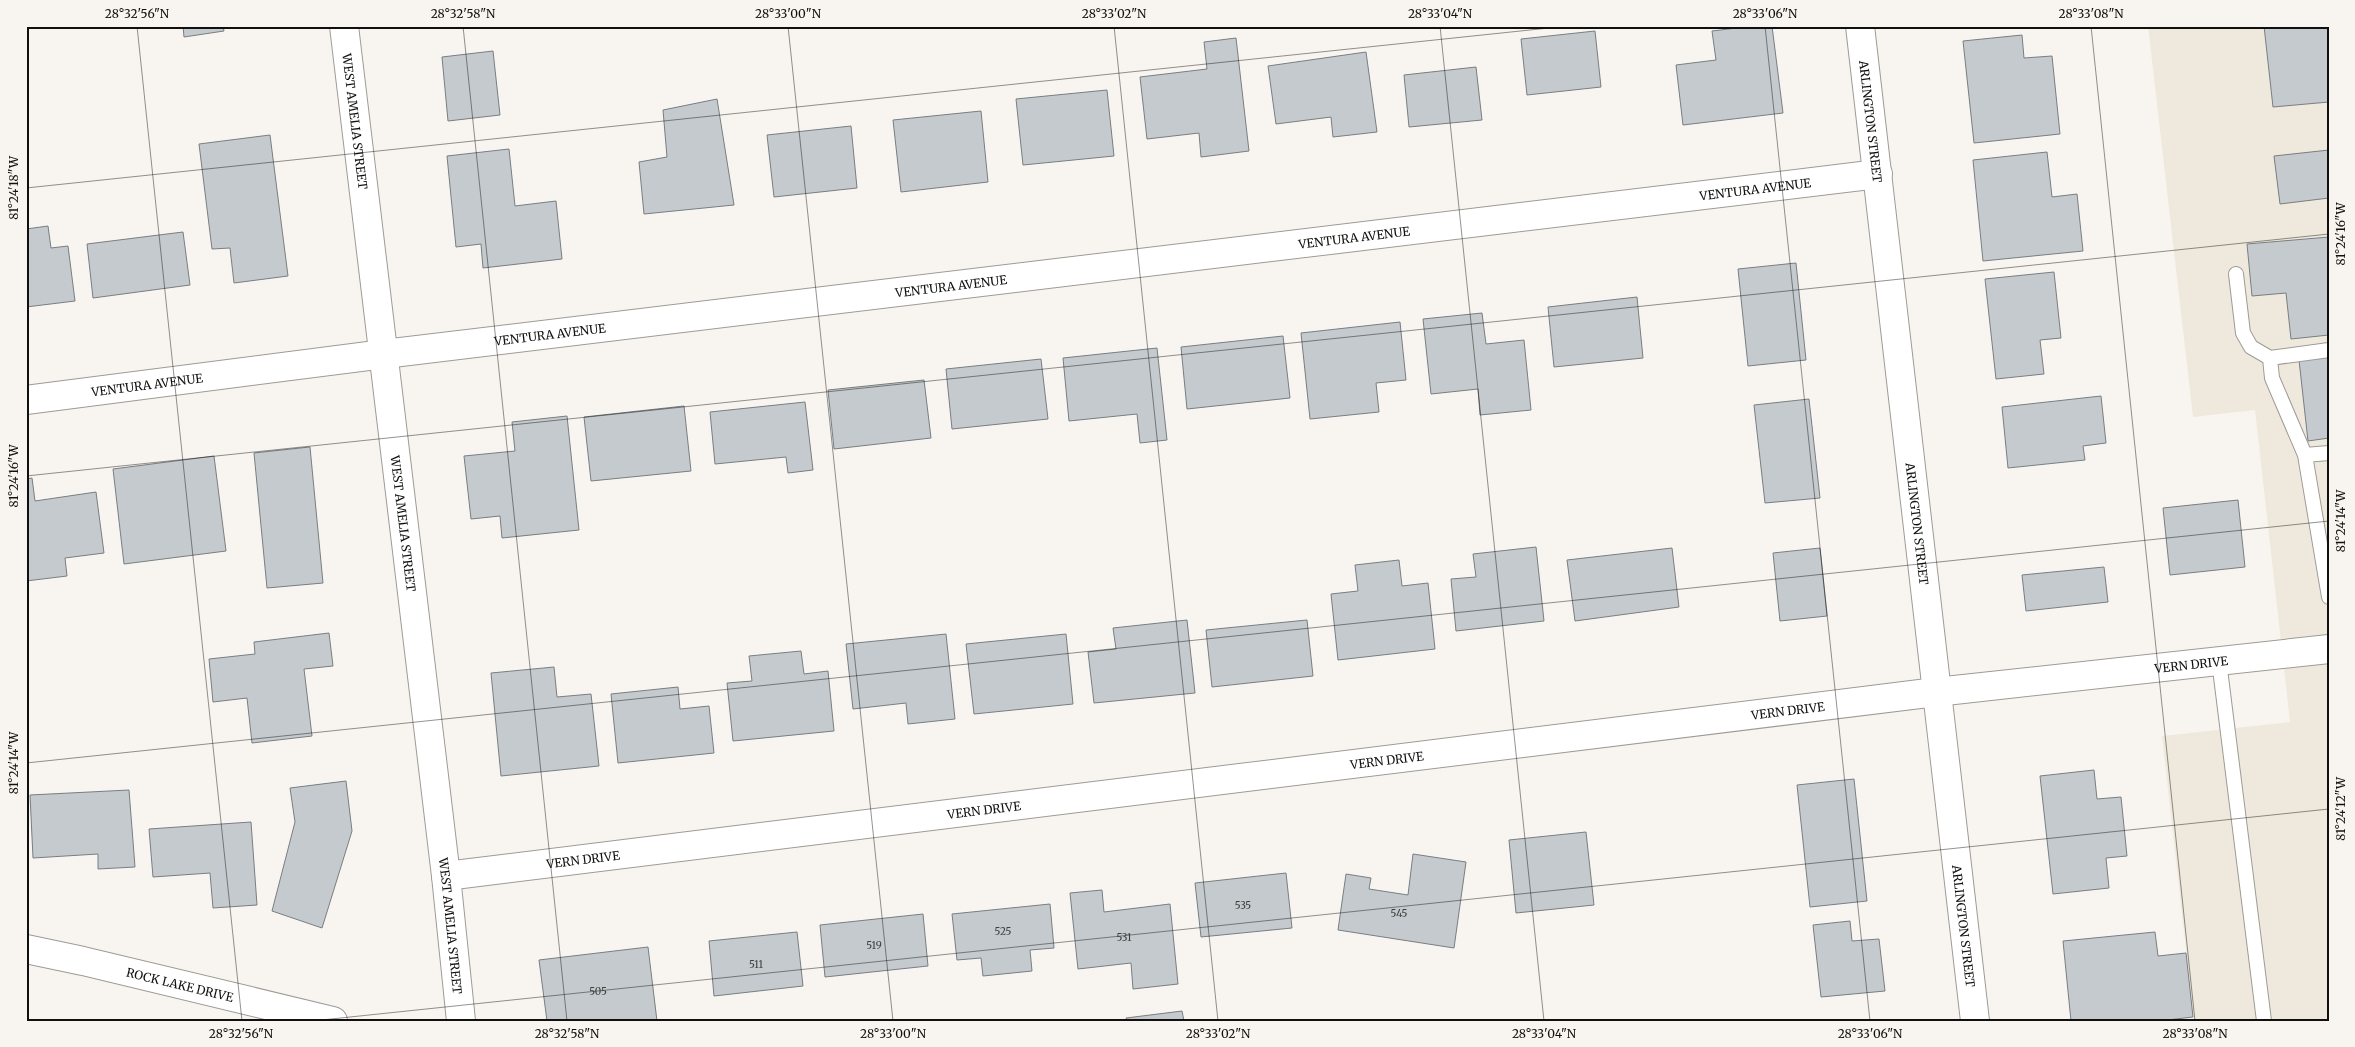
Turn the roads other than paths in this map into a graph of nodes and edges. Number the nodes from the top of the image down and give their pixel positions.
1 (344, 26) edge
2 (1860, 26) edge
3 (1878, 174) junction
4 (2236, 274) dead end
5 (2329, 350) edge
6 (384, 354) junction
7 (2270, 358) junction
8 (26, 400) edge
9 (2329, 453) edge
10 (2305, 455) junction
11 (2329, 593) edge
12 (2329, 597) edge
13 (2329, 649) edge
14 (2219, 661) junction
15 (1936, 692) junction
16 (446, 876) junction
17 (26, 949) edge
18 (334, 1021) edge
19 (461, 1021) edge
20 (1975, 1021) edge
21 (2264, 1021) edge

1 - 6 street, WEST AMELIA STREET
2 - 3 street, ARLINGTON STREET
3 - 6 street, VENTURA AVENUE
3 - 15 street, ARLINGTON STREET
4 - 7 lane
5 - 7 lane
6 - 8 street, VENTURA AVENUE
6 - 16 street, WEST AMELIA STREET
7 - 10 lane
9 - 10 lane
10 - 11 lane
11 - 12 lane
13 - 14 street, VERN DRIVE
14 - 15 street, VERN DRIVE
14 - 21 lane
15 - 16 street, VERN DRIVE
15 - 20 street, ARLINGTON STREET
16 - 19 street, WEST AMELIA STREET
17 - 18 street, ROCK LAKE DRIVE

